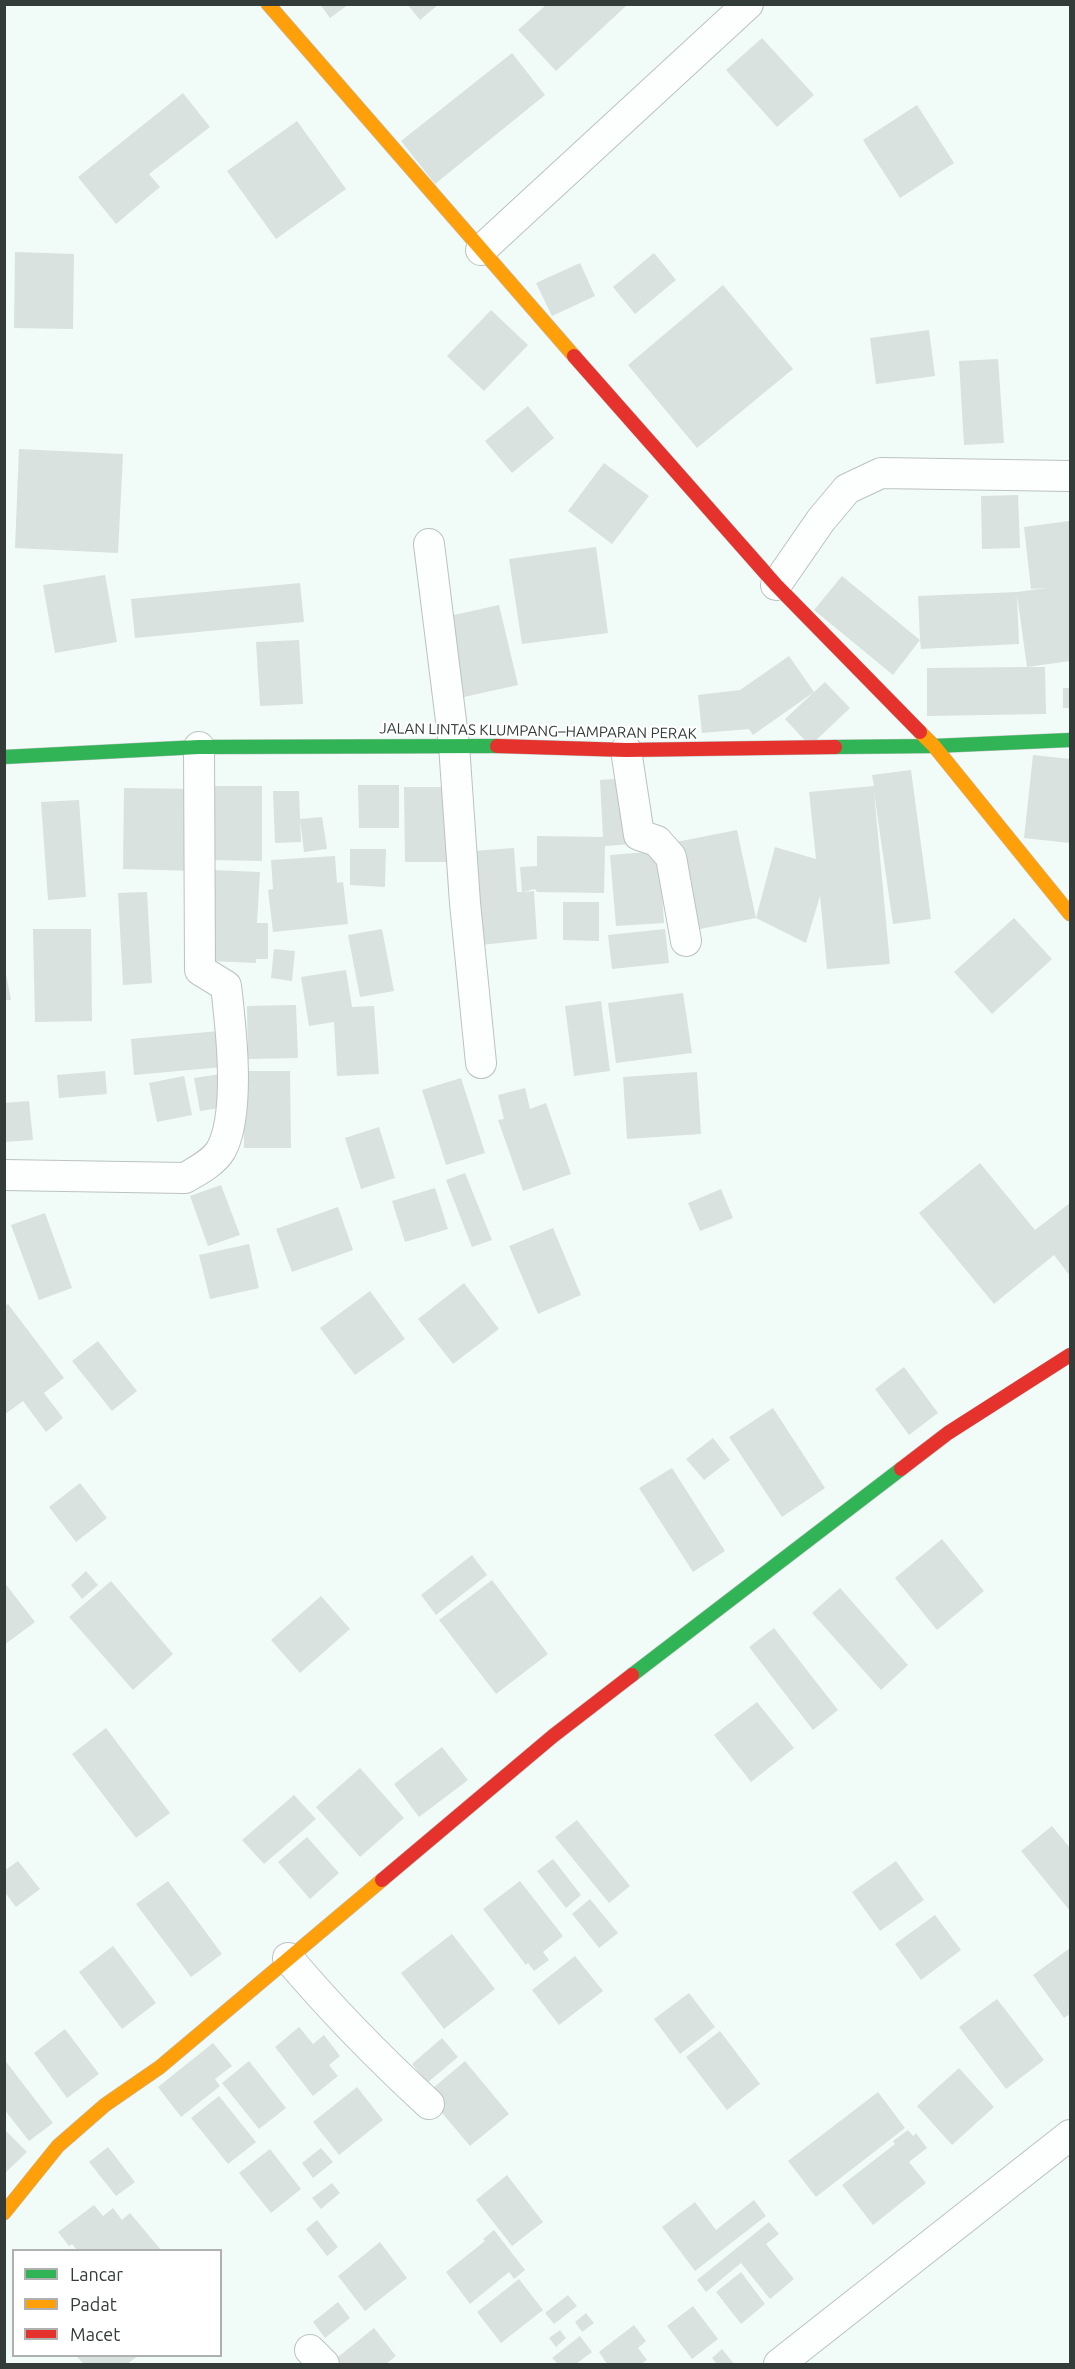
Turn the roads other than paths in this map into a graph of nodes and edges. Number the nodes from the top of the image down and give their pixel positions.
1 (268, 4) edge
2 (748, 4) edge
3 (481, 250) junction
4 (1071, 476) edge
5 (429, 544) dead end
6 (776, 585) junction
7 (1071, 740) edge
8 (454, 745) junction
9 (934, 746) junction
10 (199, 747) junction
11 (626, 750) junction
12 (4, 757) edge
13 (1071, 914) edge
14 (686, 941) dead end
15 (480, 1063) dead end
16 (4, 1175) edge
17 (1071, 1355) edge
18 (288, 1958) junction
19 (429, 2104) dead end
20 (1071, 2135) edge
21 (4, 2213) edge
22 (779, 2364) edge

1 - 3 street
2 - 3 street
3 - 6 street
4 - 6 street
5 - 8 street
6 - 9 street
7 - 9 street, JALAN LINTAS KLUMPANG–HAMPARAN PERAK
8 - 10 street, JALAN LINTAS KLUMPANG–HAMPARAN PERAK
8 - 11 street, JALAN LINTAS KLUMPANG–HAMPARAN PERAK
8 - 15 street
9 - 11 street, JALAN LINTAS KLUMPANG–HAMPARAN PERAK
9 - 13 street
10 - 12 street, JALAN LINTAS KLUMPANG–HAMPARAN PERAK
10 - 16 street
11 - 14 street
17 - 18 street
18 - 19 street
18 - 21 street
20 - 22 street

